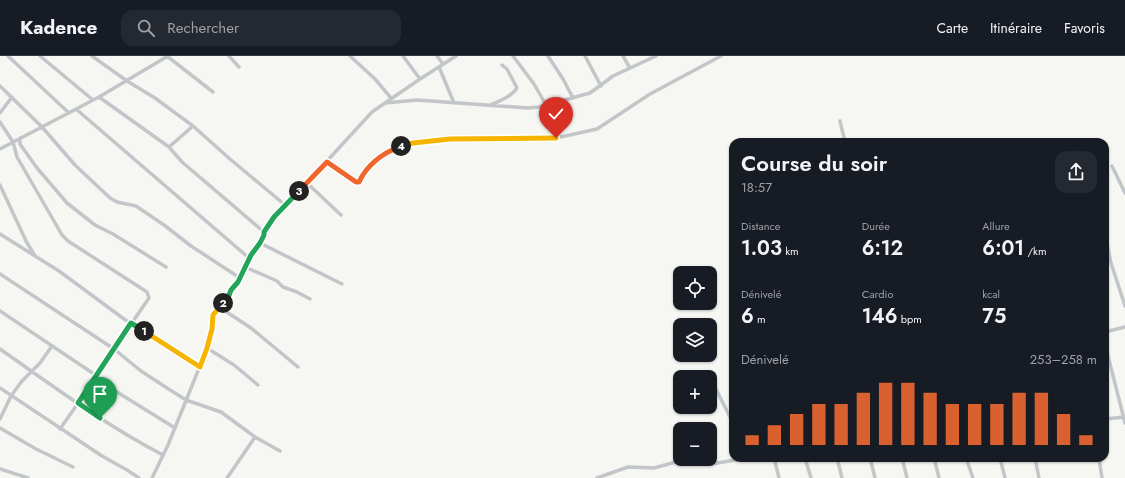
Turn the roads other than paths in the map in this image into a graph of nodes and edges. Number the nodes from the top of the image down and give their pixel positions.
1 (8, 56) edge
2 (40, 56) edge
3 (92, 56) edge
4 (167, 56) edge
5 (229, 56) edge
6 (350, 56) edge
7 (403, 56) edge
8 (437, 56) edge
9 (456, 56) edge
10 (512, 56) edge
11 (548, 56) edge
12 (585, 56) edge
13 (623, 56) edge
14 (656, 56) edge
15 (721, 56) edge
16 (502, 65) dead end
17 (441, 66) junction
18 (238, 67) dead end
19 (630, 68) junction
20 (420, 79) junction
21 (127, 81) junction
22 (0, 86) edge
23 (601, 86) junction
24 (213, 92) dead end
25 (12, 97) junction
26 (98, 97) junction
27 (391, 98) junction
28 (573, 98) junction
29 (93, 100) junction
30 (384, 103) junction
31 (454, 103) junction
32 (489, 105) junction
33 (546, 105) junction
34 (76, 109) junction
35 (0, 113) edge
36 (69, 113) junction
37 (840, 121) dead end
38 (0, 122) edge
39 (193, 126) junction
40 (42, 127) junction
41 (20, 138) junction
42 (844, 138) edge
43 (13, 142) junction
44 (169, 147) junction
45 (0, 148) edge
46 (327, 162) junction
47 (1112, 166) dead end
48 (307, 183) junction
49 (0, 185) edge
50 (1125, 192) edge
51 (285, 205) junction
52 (341, 215) dead end
53 (264, 232) junction
54 (0, 234) edge
55 (260, 243) junction
56 (1109, 253) edge
57 (36, 257) junction
58 (249, 258) junction
59 (166, 266) dead end
60 (245, 266) junction
61 (0, 274) edge
62 (240, 278) junction
63 (342, 284) dead end
64 (310, 299) dead end
65 (1125, 306) edge
66 (219, 307) junction
67 (0, 311) edge
68 (131, 323) junction
69 (1125, 327) edge
70 (1109, 331) edge
71 (52, 346) junction
72 (207, 348) junction
73 (0, 349) edge
74 (114, 349) junction
75 (1109, 359) edge
76 (200, 367) junction
77 (298, 367) dead end
78 (31, 370) junction
79 (97, 376) junction
80 (258, 385) dead end
81 (0, 388) edge
82 (717, 391) edge
83 (11, 396) junction
84 (186, 400) junction
85 (78, 403) junction
86 (729, 415) edge
87 (1124, 417) edge
88 (0, 419) edge
89 (1109, 419) edge
90 (1125, 423) edge
91 (0, 428) edge
92 (175, 428) junction
93 (60, 429) junction
94 (255, 437) junction
95 (280, 451) dead end
96 (163, 455) junction
97 (729, 461) edge
98 (775, 462) edge
99 (806, 462) edge
100 (838, 462) edge
101 (871, 462) edge
102 (903, 462) edge
103 (935, 462) edge
104 (967, 462) edge
105 (1001, 462) edge
106 (1036, 462) edge
107 (1100, 462) edge
108 (73, 467) dead end
109 (0, 469) edge
110 (28, 478) edge
111 (139, 478) edge
112 (152, 478) edge
113 (227, 478) edge
114 (597, 478) edge
115 (778, 478) edge
116 (810, 478) edge
117 (842, 478) edge
118 (875, 478) edge
119 (907, 478) edge
120 (939, 478) edge
121 (973, 478) edge
122 (1005, 478) edge
123 (1039, 478) edge
124 (1102, 478) edge

1 - 36 street
2 - 29 street
3 - 21 street
4 - 21 street
4 - 24 street
5 - 18 street
6 - 27 street
7 - 20 street
8 - 17 street
9 - 17 street
10 - 33 street
11 - 28 street
12 - 23 street
13 - 19 street
14 - 19 street
15 - 46 street
16 - 32 street
17 - 20 street
17 - 31 street
19 - 23 street
20 - 27 street
21 - 26 street
21 - 39 street
22 - 25 street
23 - 28 street
25 - 35 street
25 - 40 street
26 - 29 street
26 - 44 street
27 - 30 street
28 - 33 street
29 - 34 street
30 - 31 street
30 - 46 street
31 - 32 street
32 - 33 street
34 - 36 street
34 - 58 street
36 - 40 street
37 - 42 street
38 - 43 street
39 - 44 street
39 - 51 street
40 - 41 street
40 - 62 street
41 - 43 street
41 - 59 street
43 - 45 street
43 - 68 street
44 - 53 street
46 - 48 street
47 - 50 street
48 - 51 street
48 - 52 street
49 - 57 street
51 - 53 street
53 - 55 street
54 - 57 street
55 - 58 street
55 - 63 street
56 - 65 street
57 - 68 street
58 - 60 street
60 - 62 street
60 - 64 street
61 - 74 street
62 - 66 street
66 - 72 street
66 - 77 street
67 - 71 street
68 - 74 street
68 - 76 street
69 - 70 street
71 - 78 street
71 - 79 street
72 - 76 street
72 - 80 street
73 - 78 street
74 - 79 street
74 - 84 street
75 - 87 street
76 - 84 street
78 - 83 street
78 - 85 street
79 - 85 street
79 - 92 street
81 - 83 street
82 - 86 street
83 - 88 street
83 - 93 street
84 - 92 street
84 - 94 street
85 - 93 street
85 - 96 street
87 - 89 street
87 - 90 street
91 - 108 street
92 - 96 street
93 - 111 street
94 - 95 street
94 - 113 street
96 - 112 street
97 - 114 street
98 - 115 street
99 - 116 street
100 - 117 street
101 - 118 street
102 - 119 street
103 - 120 street
104 - 121 street
105 - 122 street
106 - 123 street
107 - 124 street
109 - 110 street

